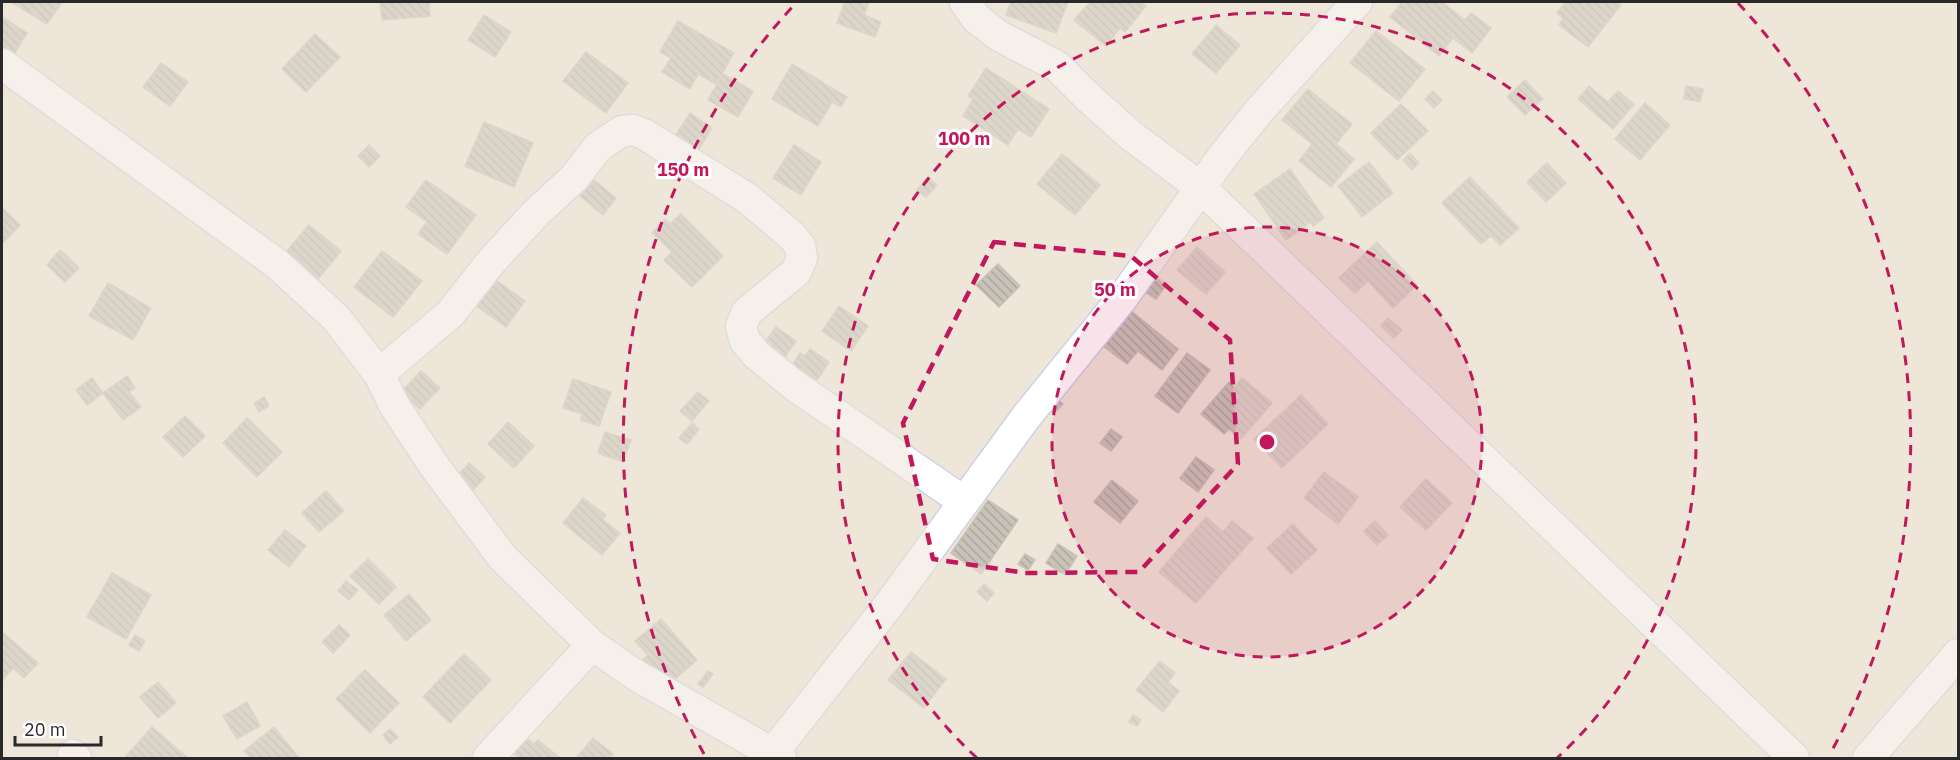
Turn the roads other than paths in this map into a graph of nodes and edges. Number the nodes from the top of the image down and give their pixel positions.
1 (964, 2) edge
2 (1357, 2) edge
3 (2, 64) edge
4 (1200, 187) junction
5 (379, 374) junction
6 (963, 501) junction
7 (592, 645) junction
8 (1959, 654) edge
9 (774, 757) edge
10 (488, 759) edge
11 (1794, 759) edge
12 (1868, 759) edge

1 - 4 street
2 - 4 street
3 - 5 street
4 - 6 street
4 - 11 street
5 - 6 street
5 - 7 street
6 - 9 street
7 - 9 street
7 - 10 street
8 - 12 street

